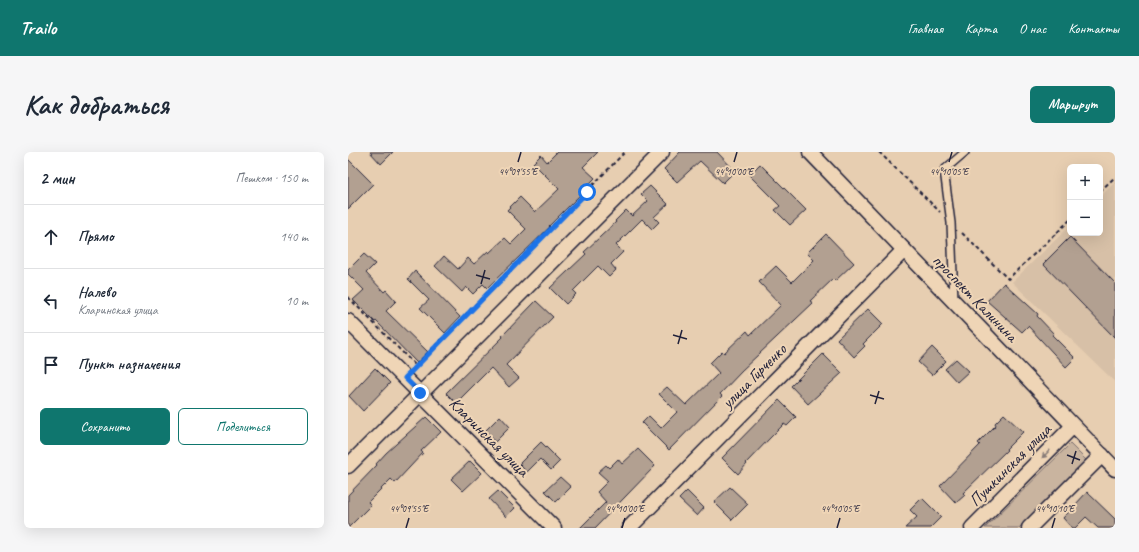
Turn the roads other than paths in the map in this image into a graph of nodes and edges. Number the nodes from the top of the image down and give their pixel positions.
1 (662, 152) edge
2 (810, 152) edge
3 (965, 152) edge
4 (904, 250) junction
5 (954, 303) junction
6 (348, 321) edge
7 (420, 393) junction
8 (1073, 426) junction
9 (1102, 455) junction
10 (348, 466) edge
11 (1115, 469) edge
12 (554, 528) edge
13 (629, 528) edge
14 (972, 528) edge
15 (1029, 528) edge

1 - 7 street
2 - 4 street, проспект Калинина
3 - 5 lane
4 - 5 street, проспект Калинина
4 - 13 street, улица Гирченко
5 - 8 street, проспект Калинина
6 - 7 street, Кларинская улица
7 - 10 street
7 - 12 street, Кларинская улица
8 - 9 street, проспект Калинина
8 -> 14 street, Пушкинская улица
9 - 11 street, проспект Калинина
9 - 15 street

